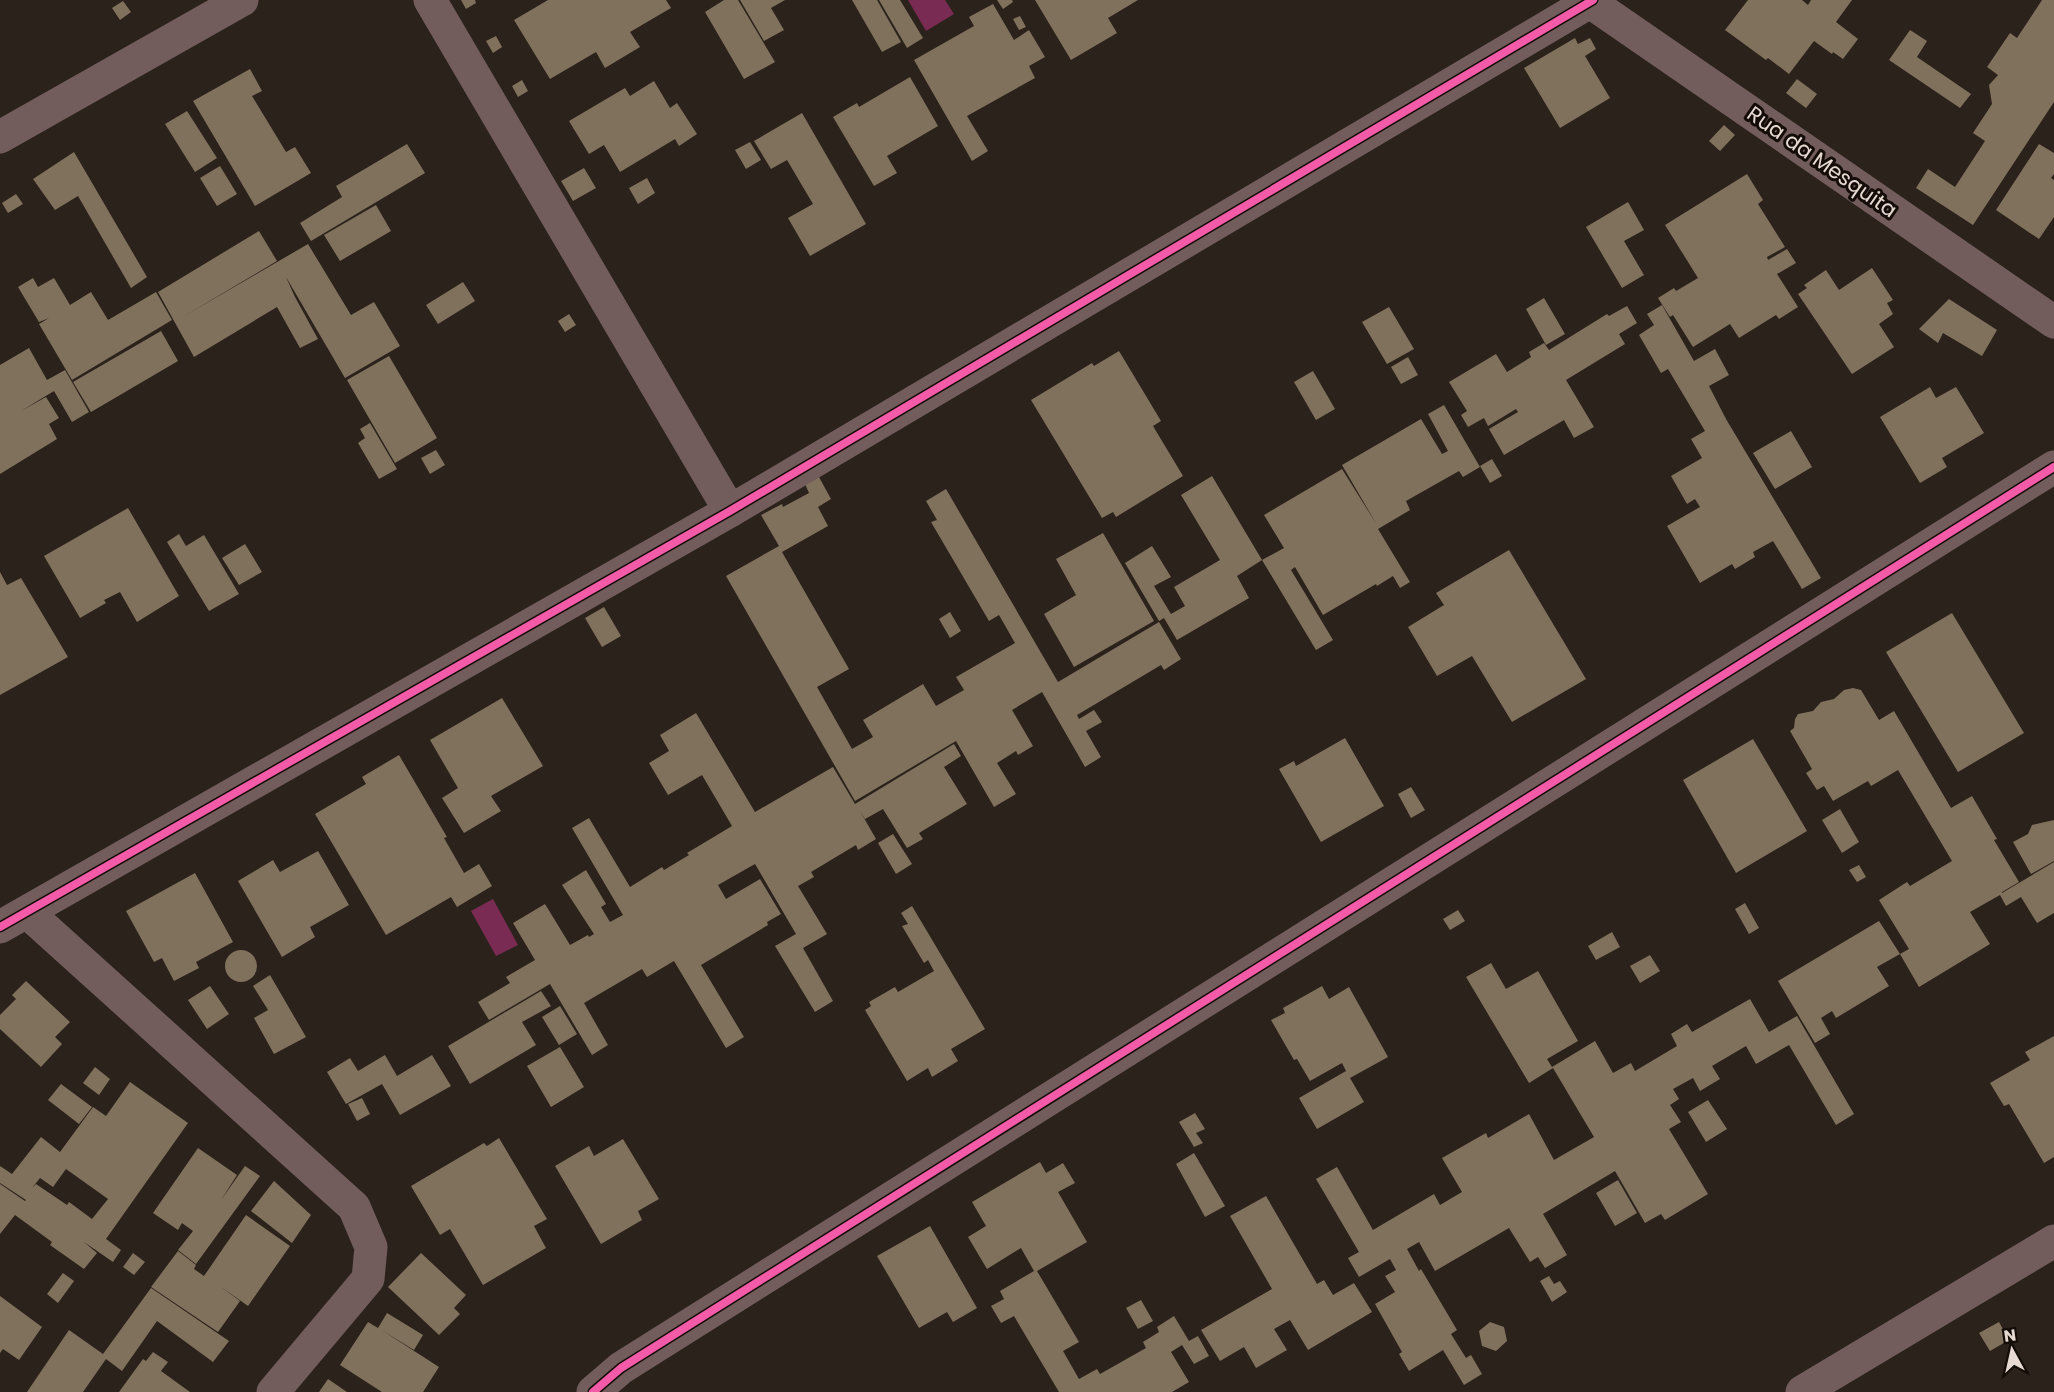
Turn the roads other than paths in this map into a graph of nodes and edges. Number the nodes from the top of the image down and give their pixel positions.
1 (242, 0) edge
2 (430, 0) edge
3 (1591, 1) edge
4 (0, 137) edge
5 (2054, 322) edge
6 (2054, 467) edge
7 (730, 511) junction
8 (14, 920) edge
9 (2054, 1241) edge
10 (273, 1392) edge
11 (593, 1392) edge
12 (1802, 1392) edge

1 - 4 street
2 - 7 street
3 - 5 street, Rua da Mesquita
3 - 7 street
6 - 11 street
7 - 8 street
8 - 10 street
9 - 12 street

